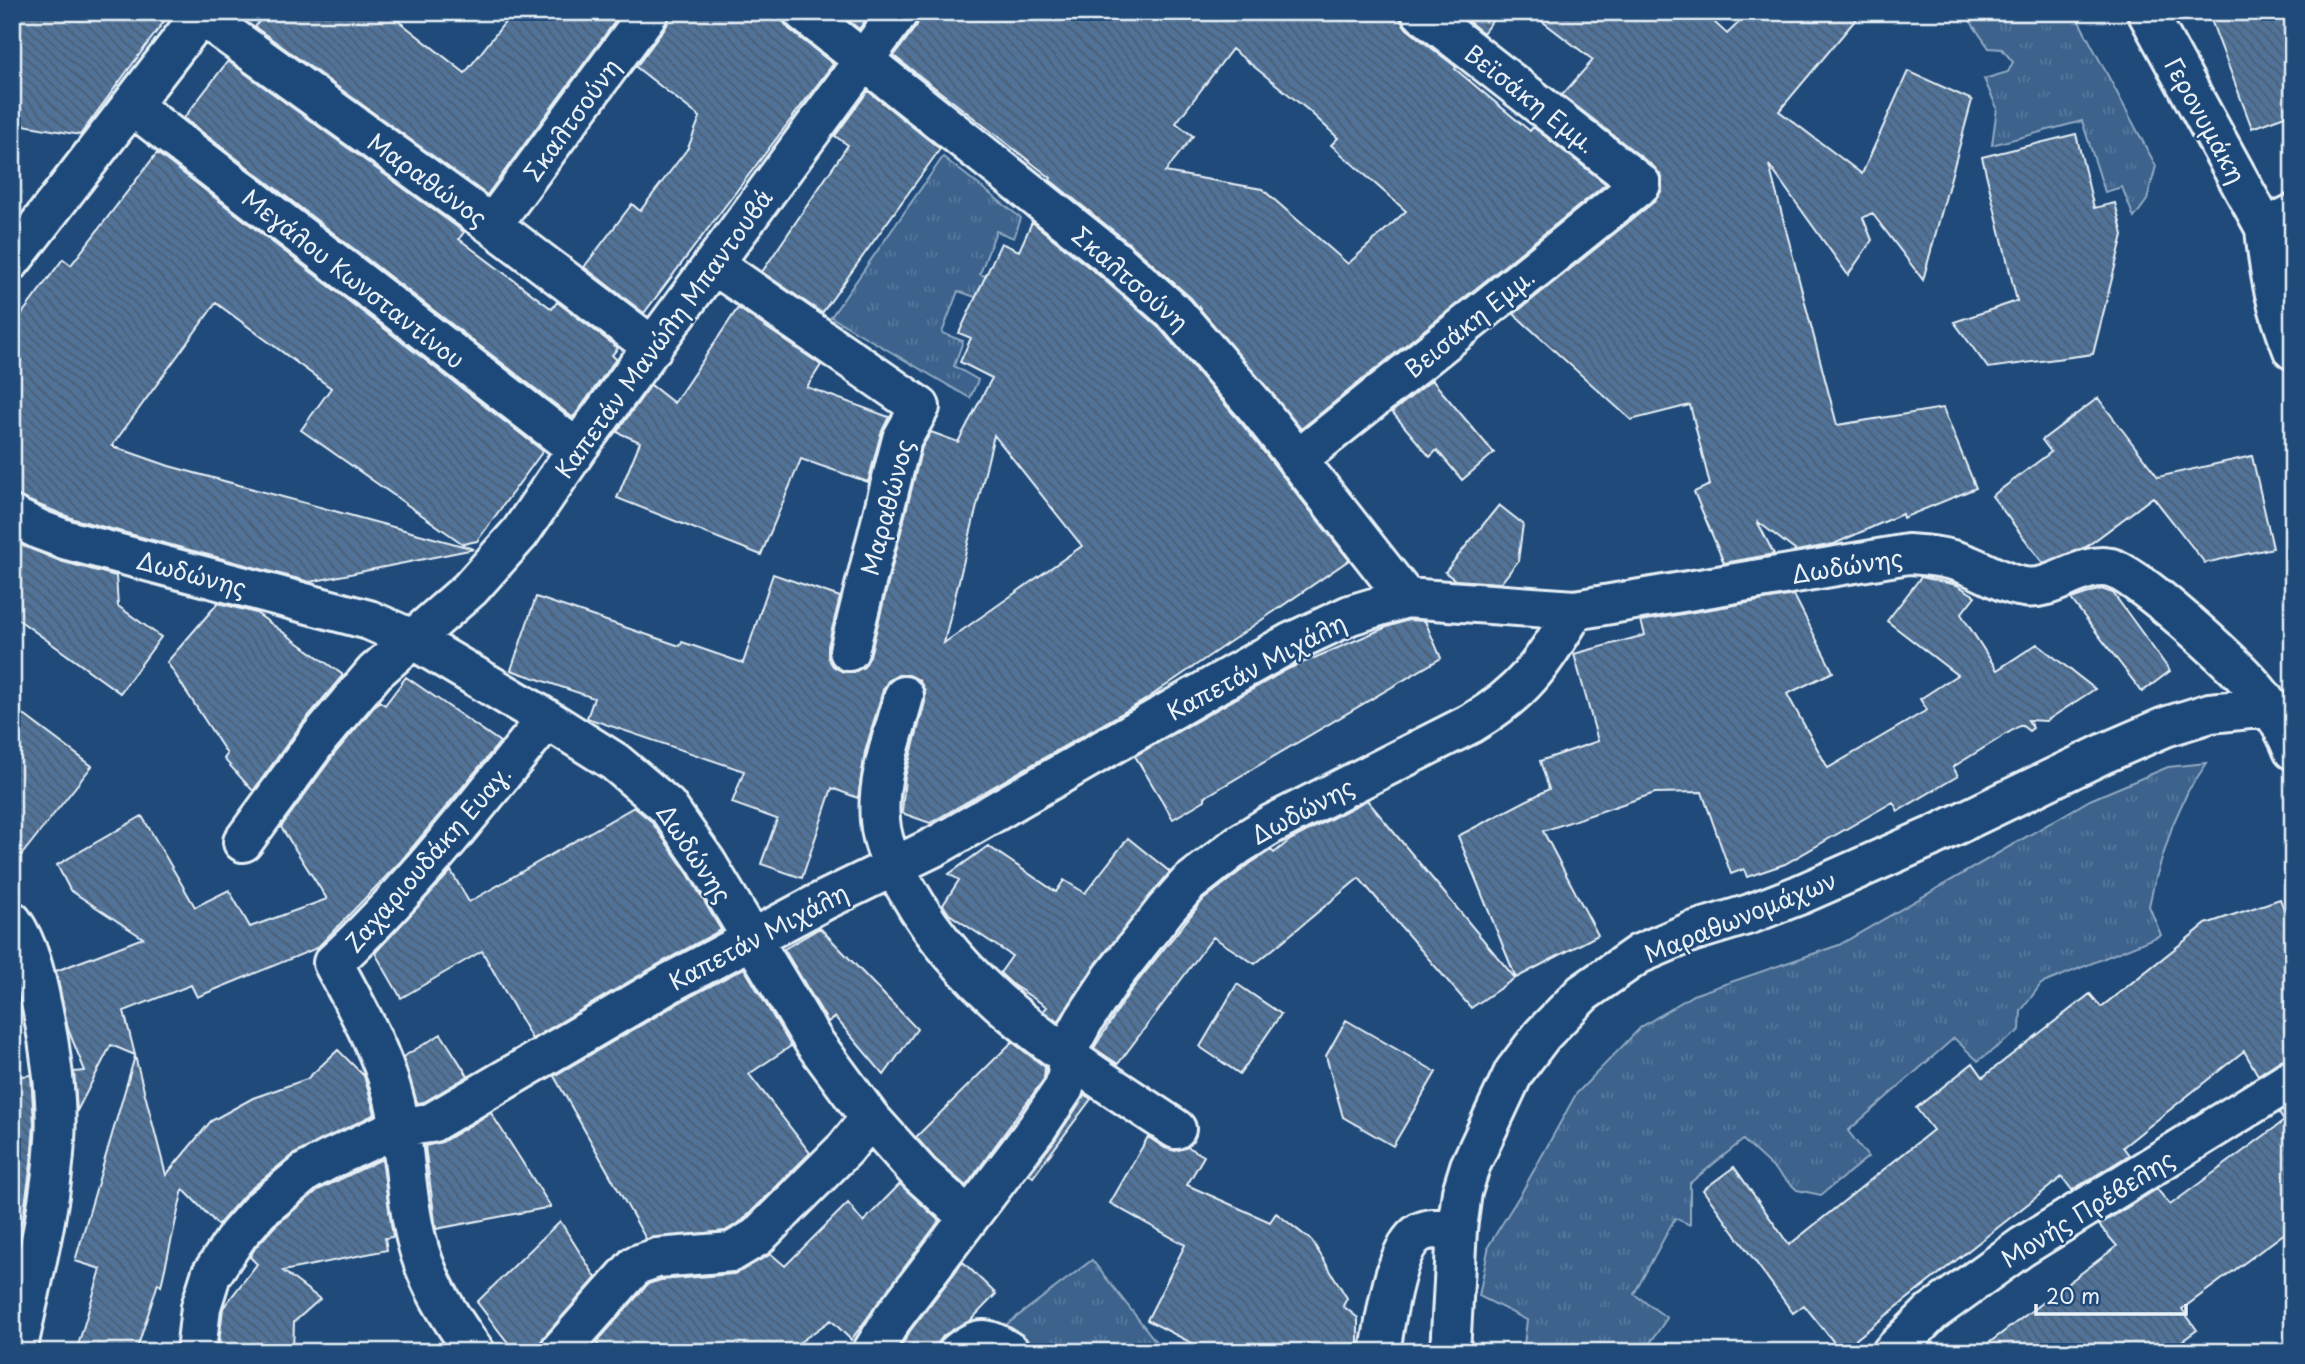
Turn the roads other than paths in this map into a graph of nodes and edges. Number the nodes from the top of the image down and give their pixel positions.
1 (649, 12) edge
2 (803, 12) edge
3 (899, 12) edge
4 (1421, 12) edge
5 (2147, 12) edge
6 (202, 14) edge
7 (863, 60) junction
8 (132, 106) junction
9 (1641, 184) joint
10 (2279, 221) edge
11 (492, 225) junction
12 (2293, 257) edge
13 (12, 260) edge
14 (713, 264) junction
15 (653, 347) junction
16 (2293, 350) edge
17 (577, 449) junction
18 (1297, 460) junction
19 (12, 516) edge
20 (1406, 598) junction
21 (1576, 610) junction
22 (412, 639) junction
23 (849, 651) dead end
24 (904, 696) dead end
25 (2269, 706) junction
26 (547, 719) junction
27 (2293, 750) edge
28 (243, 842) dead end
29 (893, 866) junction
30 (12, 921) edge
31 (751, 940) junction
32 (1065, 1055) junction
33 (2293, 1079) edge
34 (870, 1118) junction
35 (399, 1127) junction
36 (1176, 1129) dead end
37 (968, 1217) junction
38 (1457, 1229) junction
39 (17, 1352) edge
40 (197, 1352) edge
41 (475, 1352) edge
42 (559, 1352) edge
43 (872, 1352) edge
44 (958, 1352) edge
45 (1010, 1352) edge
46 (1380, 1352) edge
47 (1450, 1352) edge
48 (1892, 1352) edge

1 - 11 street, Σκαλτσούνη
2 - 7 street, Σκαλτσούνη
3 - 7 street, Καπετάν Μανώλη Μπαντουβά
4 - 9 street, Βεϊσάκη Εμμ.
5 - 10 street, Γερονυμάκη
6 - 8 street
6 - 11 street, Μαραθώνος
7 - 14 street, Καπετάν Μανώλη Μπαντουβά
7 - 18 street, Σκαλτσούνη
8 - 13 street
8 - 17 street, Μεγάλου Κωνσταντίνου
9 - 18 street, Βεισάκη Εμμ.
10 - 12 street, Γερονυμάκη
10 - 16 street, Γερονυμάκη
11 - 15 street, Μαραθώνος
14 - 15 street, Καπετάν Μανώλη Μπαντουβά
14 - 23 street, Μαραθώνος
15 - 17 street, Καπετάν Μανώλη Μπαντουβά
17 - 22 street, Καπετάν Μανώλη Μπαντουβά
18 - 20 street, Σκαλτσούνη
19 - 22 street, Δωδώνης
20 - 21 street, Δωδώνης
20 - 29 street, Καπετάν Μιχάλη
21 - 25 street, Δωδώνης
21 - 32 street, Δωδώνης
22 - 26 street, Δωδώνης
22 - 28 street
24 - 29 street
25 - 27 street, Δωδώνης
25 - 38 street, Μαραθωνομάχων
26 - 31 street, Δωδώνης
26 - 35 street, Ζαχαριουδάκη Ευαγ.
29 - 31 street, Καπετάν Μιχάλη
29 - 32 street
30 - 39 street
31 - 34 street, Δωδώνης
31 - 35 street, Καπετάν Μιχάλη
32 - 36 street
32 - 37 street, Δωδώνης
33 - 48 street, Μονής Πρέβελης
34 - 37 street, Δωδώνης
34 - 42 street
35 - 40 street, Καπετάν Μιχάλη
35 - 41 street, Ζαχαριουδάκη Ευαγ.
37 - 43 street, Δωδώνης
38 - 46 street
38 - 47 street, Μαραθωνομάχων
44 - 45 street

